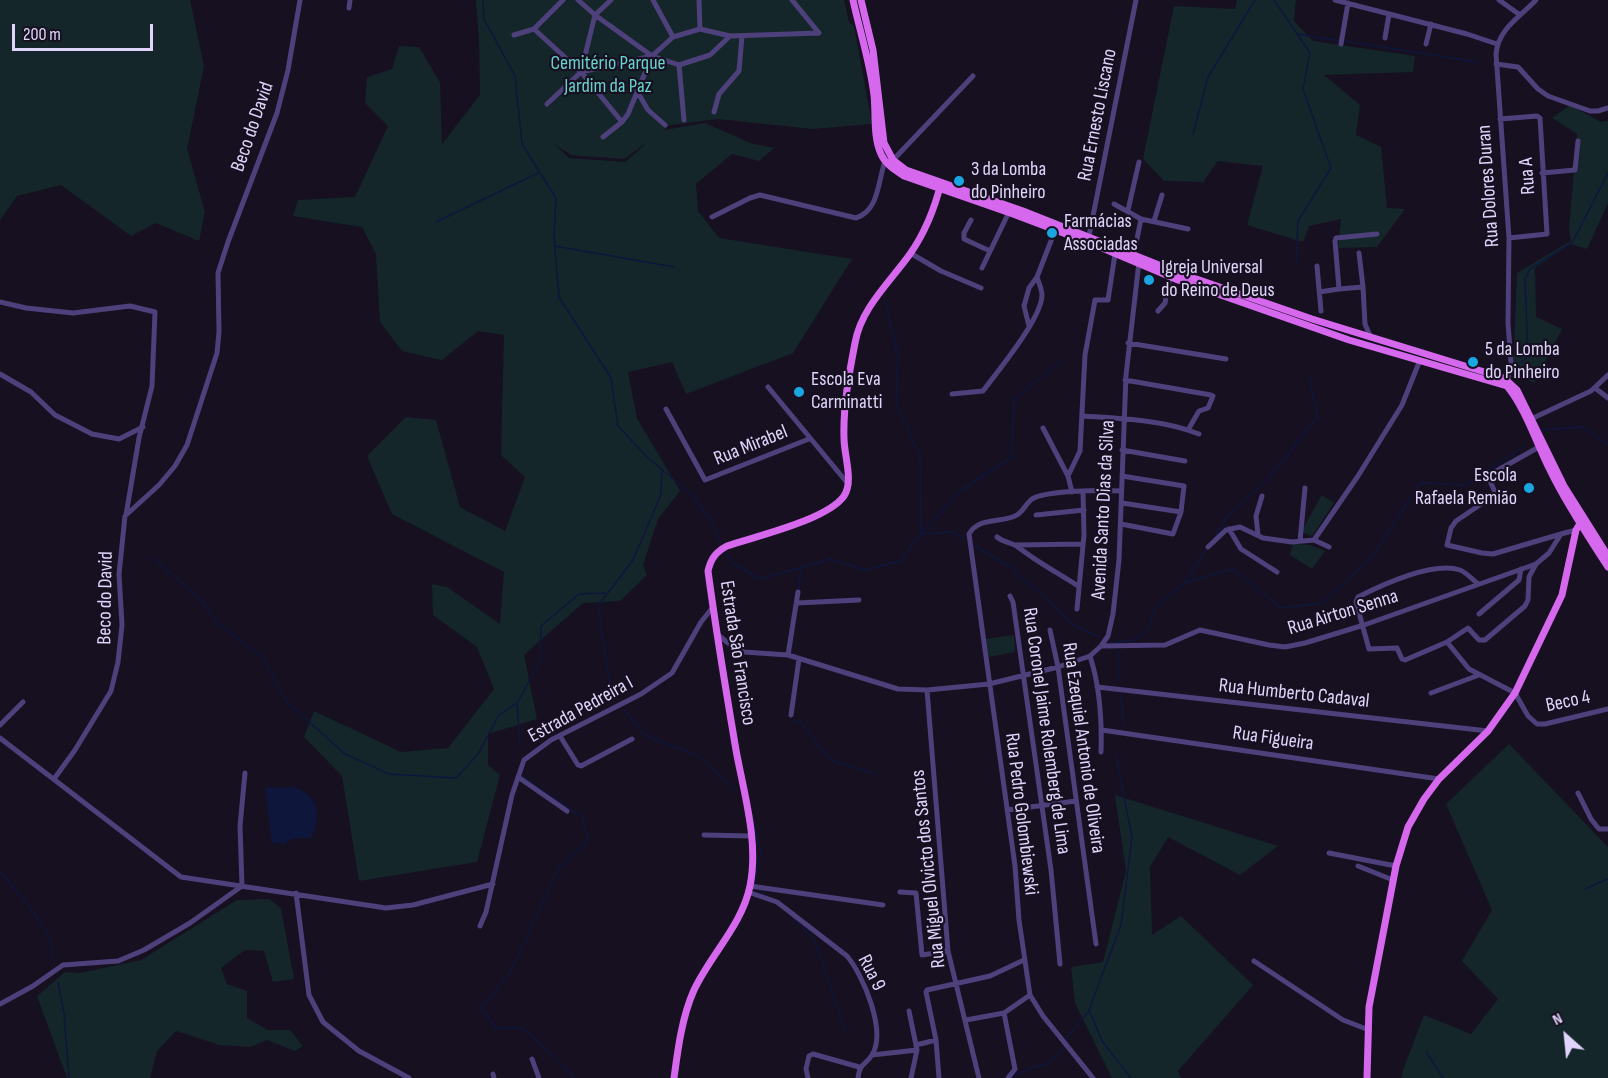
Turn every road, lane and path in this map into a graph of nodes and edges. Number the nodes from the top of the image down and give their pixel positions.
1 (300, 0) edge
2 (350, 0) edge
3 (563, 0) edge
4 (578, 0) edge
5 (611, 0) edge
6 (653, 0) edge
7 (699, 0) edge
8 (792, 0) edge
9 (853, 0) edge
10 (861, 0) edge
11 (1136, 0) edge
12 (1335, 0) edge
13 (1499, 0) edge
14 (1536, 0) edge
15 (1348, 3) junction
16 (349, 8) dead end
17 (865, 12) junction
18 (856, 13) junction
19 (1389, 14) junction
20 (595, 15) junction
21 (1520, 15) junction
22 (863, 23) junction
23 (1431, 24) junction
24 (700, 29) junction
25 (534, 30) junction
26 (514, 35) dead end
27 (673, 36) junction
28 (730, 36) junction
29 (742, 36) junction
30 (1385, 38) dead end
31 (1341, 44) dead end
32 (1426, 44) dead end
33 (1497, 44) junction
34 (652, 56) junction
35 (1496, 64) junction
36 (679, 65) junction
37 (581, 72) junction
38 (973, 76) dead end
39 (637, 91) junction
40 (547, 104) dead end
41 (1608, 108) edge
42 (714, 112) dead end
43 (1500, 119) junction
44 (684, 120) dead end
45 (622, 122) junction
46 (665, 125) dead end
47 (603, 137) dead end
48 (1578, 141) dead end
49 (889, 161) junction
50 (1139, 162) dead end
51 (892, 169) junction
52 (881, 172) junction
53 (1542, 172) junction
54 (940, 186) junction
55 (1162, 195) dead end
56 (1114, 204) dead end
57 (1128, 210) junction
58 (1009, 212) junction
59 (712, 217) dead end
60 (1142, 219) junction
61 (972, 220) dead end
62 (1154, 221) junction
63 (1056, 228) junction
64 (1188, 229) dead end
65 (1377, 234) dead end
66 (1089, 236) junction
67 (1509, 238) junction
68 (990, 251) junction
69 (910, 253) junction
70 (1359, 253) dead end
71 (1115, 254) junction
72 (1137, 258) junction
73 (1317, 266) dead end
74 (982, 268) dead end
75 (1176, 276) junction
76 (1037, 277) junction
77 (1363, 287) junction
78 (981, 288) dead end
79 (1339, 289) junction
80 (1319, 292) junction
81 (0, 302) edge
82 (1158, 311) dead end
83 (1321, 311) dead end
84 (1365, 324) junction
85 (1029, 326) junction
86 (1358, 334) junction
87 (1371, 338) junction
88 (1128, 343) junction
89 (1370, 346) junction
90 (1226, 359) dead end
91 (1420, 360) junction
92 (0, 374) edge
93 (1608, 375) edge
94 (1125, 380) junction
95 (1507, 384) junction
96 (768, 387) dead end
97 (1595, 388) junction
98 (952, 394) dead end
99 (1608, 398) edge
100 (666, 409) dead end
101 (1082, 416) junction
102 (1124, 418) junction
103 (1531, 419) junction
104 (142, 427) junction
105 (1043, 428) dead end
106 (1188, 430) junction
107 (1199, 434) dead end
108 (1537, 438) junction
109 (809, 439) junction
110 (1539, 447) junction
111 (1122, 450) junction
112 (1185, 461) dead end
113 (1068, 476) junction
114 (1122, 476) junction
115 (849, 485) junction
116 (1305, 488) dead end
117 (1122, 491) junction
118 (1072, 492) junction
119 (1083, 492) junction
120 (1262, 496) dead end
121 (1122, 503) junction
122 (1084, 510) junction
123 (1181, 512) junction
124 (1036, 515) dead end
125 (125, 516) junction
126 (1120, 524) junction
127 (1580, 524) junction
128 (1229, 529) junction
129 (1560, 534) junction
130 (1258, 535) junction
131 (997, 537) dead end
132 (1314, 540) junction
133 (1300, 541) junction
134 (1083, 544) junction
135 (1016, 545) junction
136 (1209, 547) dead end
137 (1329, 547) dead end
138 (1608, 556) edge
139 (1536, 564) junction
140 (1608, 567) edge
141 (1521, 569) junction
142 (1277, 572) dead end
143 (1478, 584) junction
144 (1078, 586) junction
145 (798, 592) dead end
146 (1010, 596) dead end
147 (860, 600) dead end
148 (797, 603) junction
149 (713, 607) junction
150 (1077, 609) dead end
151 (1479, 614) dead end
152 (1364, 625) junction
153 (1050, 630) dead end
154 (716, 633) junction
155 (1447, 642) junction
156 (1101, 646) junction
157 (788, 655) junction
158 (1090, 656) junction
159 (799, 659) junction
160 (1058, 667) junction
161 (1479, 675) junction
162 (1023, 676) junction
163 (989, 684) junction
164 (1097, 687) junction
165 (927, 690) junction
166 (1431, 693) dead end
167 (1515, 693) junction
168 (23, 702) dead end
169 (1608, 709) edge
170 (791, 715) dead end
171 (0, 725) edge
172 (1102, 729) junction
173 (1488, 731) junction
174 (560, 736) junction
175 (0, 738) edge
176 (632, 740) dead end
177 (1101, 752) dead end
178 (245, 772) dead end
179 (518, 777) junction
180 (54, 779) junction
181 (1439, 779) junction
182 (1578, 792) dead end
183 (1076, 801) junction
184 (1043, 806) junction
185 (1007, 810) junction
186 (567, 811) dead end
187 (1608, 829) edge
188 (704, 835) dead end
189 (751, 836) junction
190 (1329, 853) dead end
191 (1358, 866) dead end
192 (1396, 866) junction
193 (1393, 880) junction
194 (492, 884) junction
195 (242, 886) junction
196 (751, 888) junction
197 (900, 892) dead end
198 (296, 893) junction
199 (883, 904) dead end
200 (480, 926) dead end
201 (1096, 944) dead end
202 (948, 951) junction
203 (1024, 960) junction
204 (1254, 961) dead end
205 (1060, 964) dead end
206 (957, 984) junction
207 (1030, 995) junction
208 (0, 1004) edge
209 (909, 1011) dead end
210 (1004, 1014) junction
211 (966, 1020) junction
212 (1369, 1030) junction
213 (936, 1040) junction
214 (916, 1047) junction
215 (872, 1055) junction
216 (532, 1059) dead end
217 (860, 1067) junction
218 (409, 1078) edge
219 (539, 1078) edge
220 (674, 1078) edge
221 (808, 1078) edge
222 (858, 1078) edge
223 (911, 1078) edge
224 (939, 1078) edge
225 (979, 1078) edge
226 (1008, 1078) edge
227 (1093, 1078) edge
228 (1367, 1078) edge

1 - 125 street, Beco do David
2 - 16 street
3 - 25 street
4 - 20 street
5 - 20 street
6 - 27 street
7 - 24 street
8 - 29 street
9 - 18 main road
10 - 17 main road
11 - 66 street, Rua Ernesto Liscano
12 - 15 street
13 - 21 street
14 - 21 street
15 - 19 street
15 - 31 street
17 - 18 main road
17 - 22 main road
18 - 22 main road
19 - 23 street
19 - 30 street
20 - 34 street
20 - 37 street
21 - 33 street
22 - 49 main road
23 - 32 street
23 - 33 street
24 - 27 street
24 - 28 street
25 - 26 street
25 - 37 street
27 - 34 street
28 - 29 street
28 - 36 street
29 - 42 street
33 - 35 street, Rua Dolores Duran
34 - 36 street
34 - 37 street
34 - 39 street
35 - 41 street
35 - 43 street, Rua Dolores Duran
36 - 44 street
37 - 40 street
37 - 45 street
38 - 49 street
39 - 45 street
39 - 46 street
43 - 53 street, Rua A
43 - 67 street, Rua Dolores Duran
45 - 47 street
48 - 53 street
49 - 51 main road
49 - 52 street
49 - 54 main road
50 - 57 street
51 - 52 street
51 - 54 main road
52 - 59 street
53 - 67 street, Rua A
54 - 58 main road
54 - 63 main road
54 - 69 main road
55 - 62 street
56 - 57 street
57 - 60 street
58 - 63 main road
58 - 68 street
60 - 62 street
60 - 72 street, Avenida Santo Dias da Silva
61 - 68 street
62 - 64 street
63 - 66 main road
63 - 71 main road
63 - 76 street
65 - 79 street
66 - 72 main road
67 - 95 street, Rua Dolores Duran
68 - 74 street
69 - 78 street
69 - 115 main road
70 - 77 street
71 - 72 main road
71 - 101 street
72 - 75 main road
72 - 88 street, Avenida Santo Dias da Silva
73 - 80 street
75 - 82 street
75 - 86 main road
75 - 89 main road
76 - 85 street
76 - 85 street
77 - 79 street
77 - 84 street
79 - 80 street
80 - 83 street
81 - 104 street
84 - 86 street
84 - 87 street
85 - 98 street
86 - 87 main road
87 - 89 main road
87 - 95 main road
88 - 90 street
88 - 94 street, Avenida Santo Dias da Silva
89 - 91 main road
91 - 95 main road
91 - 132 street
92 - 104 street
93 - 97 street
94 - 102 street, Avenida Santo Dias da Silva
94 - 106 street
95 - 103 main road
95 - 108 main road
96 - 109 street
97 - 99 street
97 - 103 street
100 - 109 street, Rua Mirabel
101 - 102 street
101 - 113 street
102 - 106 street
102 - 111 street, Avenida Santo Dias da Silva
103 - 108 main road
104 - 125 street
105 - 113 street
106 - 107 street
108 - 110 main road
108 - 127 main road
109 - 115 street
110 - 127 main road
110 - 129 street
111 - 112 street
111 - 114 street, Avenida Santo Dias da Silva
113 - 118 street
114 - 117 street, Avenida Santo Dias da Silva
114 - 123 street
115 - 149 main road, Estrada São Francisco
116 - 133 street
117 - 119 street
117 - 121 street, Avenida Santo Dias da Silva
118 - 119 street
118 - 163 street, Rua Pedro Golombiewski
119 - 122 street
120 - 130 street
121 - 123 street
121 - 126 street, Avenida Santo Dias da Silva
122 - 124 street
122 - 134 street
123 - 126 street
125 - 180 street, Beco do David
126 - 156 street, Avenida Santo Dias da Silva
127 - 129 street
127 - 138 main road
127 - 140 main road
127 - 167 main road
128 - 130 street
128 - 136 street
128 - 142 street
129 - 139 street
130 - 133 street
131 - 135 street
132 - 133 street
132 - 137 street
134 - 135 street
134 - 144 street
135 - 144 street
139 - 141 street, Rua Airton Senna
139 - 155 street
141 - 143 street, Rua Airton Senna
141 - 151 street
143 - 152 street, Rua Airton Senna
143 - 152 street
144 - 150 street
145 - 148 street
146 - 162 street, Rua Coronel Jaime Rolemberg de Lima
147 - 148 street
148 - 157 street
149 - 154 main road, Estrada São Francisco
149 - 174 street, Estrada Pedreira I
152 - 155 street
152 - 156 street, Rua Airton Senna
153 - 160 street, Rua Ezequiel Antonio de Oliveira
154 - 157 street, Avenida Santo Dias da Silva
154 - 189 main road, Estrada São Francisco
155 - 161 street
156 - 158 street, Avenida Santo Dias da Silva
157 - 159 street, Avenida Santo Dias da Silva
158 - 160 street, Avenida Santo Dias da Silva
158 - 164 street
159 - 165 street, Avenida Santo Dias da Silva
159 - 170 street
160 - 162 street, Avenida Santo Dias da Silva
160 - 183 street, Rua Ezequiel Antonio de Oliveira
161 - 166 street
161 - 167 street
162 - 163 street, Avenida Santo Dias da Silva
162 - 184 street, Rua Coronel Jaime Rolemberg de Lima
163 - 165 street, Avenida Santo Dias da Silva
163 - 185 street, Rua Pedro Golombiewski
164 - 172 street
164 - 173 street, Rua Humberto Cadaval
165 - 202 street, Rua Miguel Olvicto dos Santos
167 - 169 street, Beco 4
167 - 173 main road
168 - 171 street
172 - 177 street
172 - 181 street, Rua Figueira
173 - 181 main road
174 - 176 street
174 - 179 street, Estrada Pedreira I
175 - 180 street
178 - 195 street
179 - 186 street
179 - 194 street, Estrada Pedreira I
180 - 195 street
181 - 192 main road
182 - 187 street
183 - 184 street
183 - 201 street, Rua Ezequiel Antonio de Oliveira
184 - 185 street
184 - 205 street, Rua Coronel Jaime Rolemberg de Lima
185 - 203 street, Rua Pedro Golombiewski
188 - 189 street
189 - 196 main road, Estrada São Francisco
190 - 192 street
191 - 193 street
192 - 193 main road
193 - 212 main road
194 - 198 street
194 - 200 street, Estrada Pedreira I
195 - 198 street
195 - 208 street
196 - 199 street
196 - 215 street, Rua 9
196 - 220 main road, Estrada São Francisco
197 - 202 street
198 - 218 street
202 - 206 street, Rua Miguel Olvicto dos Santos
203 - 206 street
203 - 207 street, Rua Pedro Golombiewski
204 - 212 street
206 - 211 street, Rua Miguel Olvicto dos Santos
206 - 213 street
207 - 210 street
207 - 227 street, Rua Pedro Golombiewski
209 - 214 street
210 - 211 street
210 - 226 street
211 - 225 street, Rua Miguel Olvicto dos Santos
212 - 228 main road
213 - 214 street
213 - 224 street
214 - 215 street
214 - 223 street
215 - 217 street
216 - 219 street
217 - 221 street
217 - 222 street

